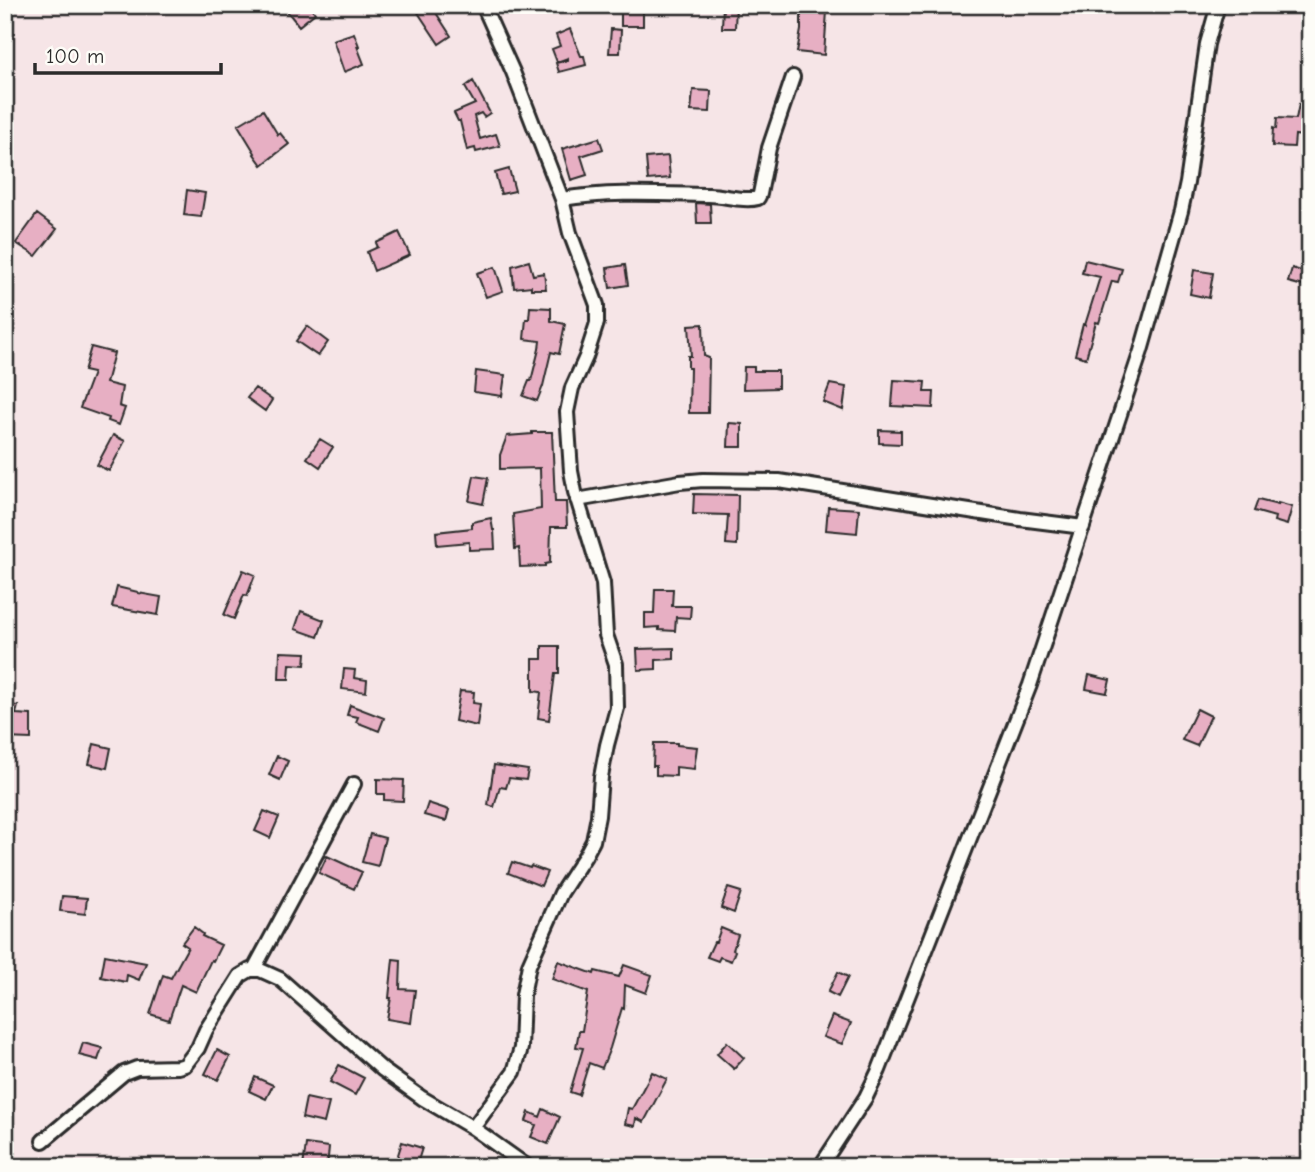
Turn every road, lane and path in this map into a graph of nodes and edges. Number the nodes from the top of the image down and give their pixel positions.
1 (483, 5) edge
2 (1218, 5) edge
3 (793, 76) dead end
4 (562, 200) junction
5 (577, 500) junction
6 (1083, 527) junction
7 (354, 784) dead end
8 (254, 969) junction
9 (472, 1128) junction
10 (43, 1141) dead end
11 (528, 1167) edge
12 (820, 1167) edge

1 - 4 street
2 - 6 street
3 - 4 street
4 - 5 street
5 - 6 street
5 - 9 street
6 - 12 street
7 - 8 street
8 - 9 street
8 - 10 street
9 - 11 street

